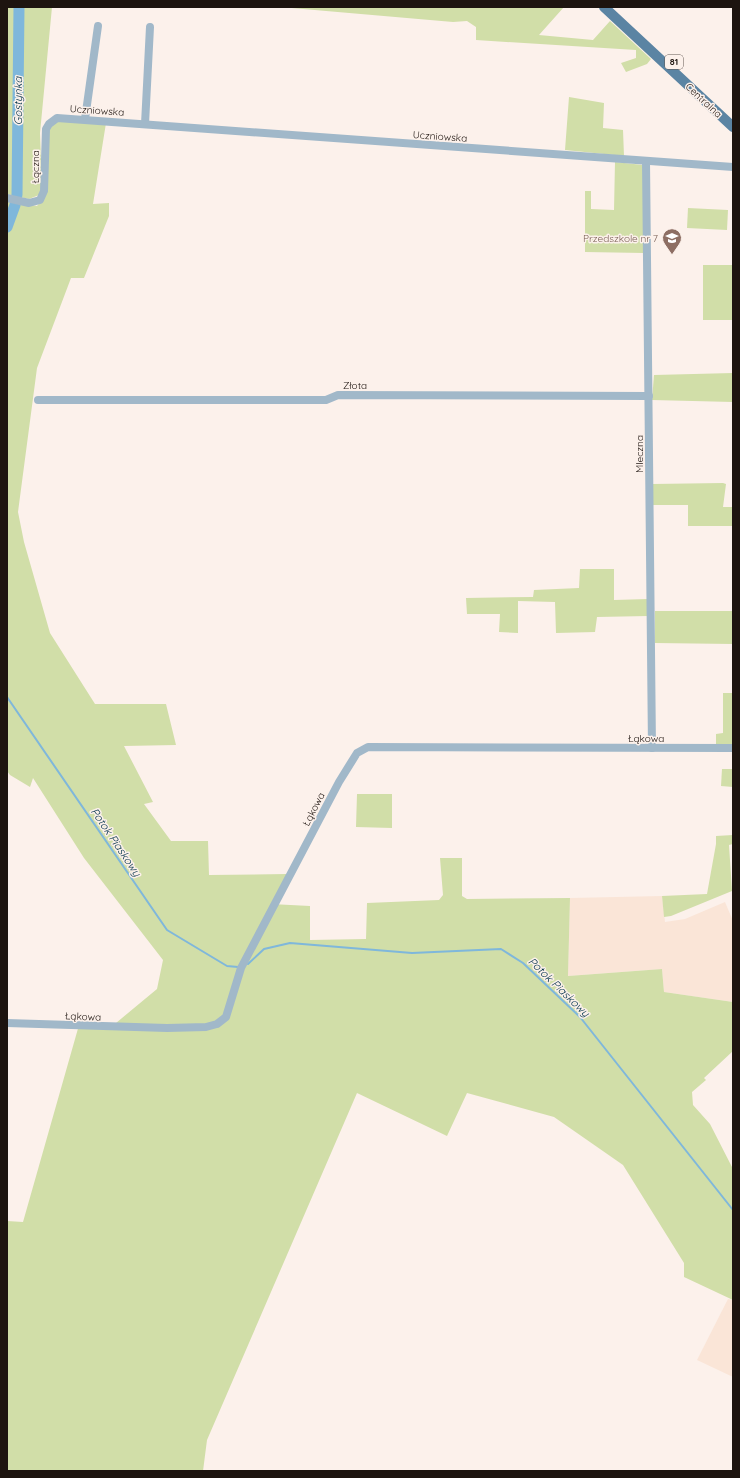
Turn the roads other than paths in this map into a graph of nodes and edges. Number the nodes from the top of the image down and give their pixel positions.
1 (604, 7) edge
2 (614, 7) edge
3 (98, 26) dead end
4 (150, 27) dead end
5 (733, 118) edge
6 (85, 119) junction
7 (50, 124) joint
8 (145, 124) junction
9 (733, 127) edge
10 (646, 161) junction
11 (733, 167) edge
12 (7, 198) edge
13 (649, 396) junction
14 (38, 400) dead end
15 (652, 748) junction
16 (733, 748) edge
17 (7, 1023) edge

1 - 9 main road, Centralna / 81
2 - 5 main road, Centralna / 81
3 - 6 street
4 - 8 street
6 - 7 street, Uczniowska
6 - 8 street, Uczniowska
7 - 12 street, Łączna
8 - 10 street, Uczniowska
10 - 11 street, Uczniowska
10 - 13 street, Mleczna
13 - 14 street, Złota
13 - 15 street, Mleczna
15 - 16 street, Łąkowa
15 - 17 street, Łąkowa

